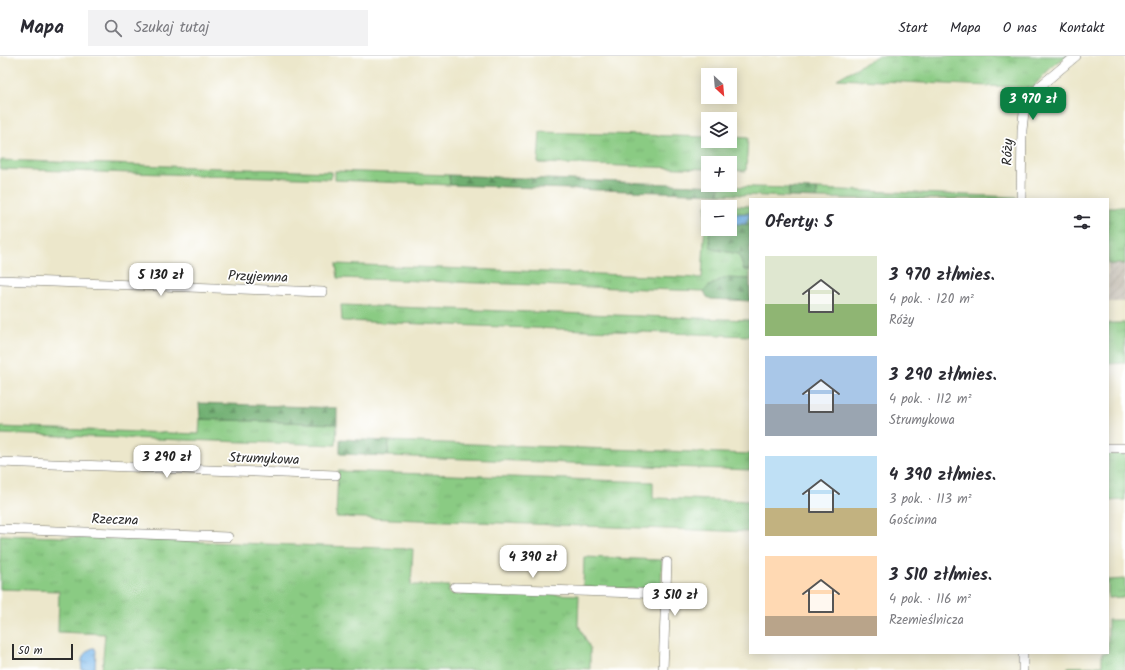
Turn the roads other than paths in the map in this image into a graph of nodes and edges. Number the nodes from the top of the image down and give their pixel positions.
1 (1076, 56) edge
2 (1021, 198) edge
3 (0, 280) edge
4 (323, 292) dead end
5 (1109, 448) edge
6 (1125, 448) edge
7 (0, 462) edge
8 (336, 475) dead end
9 (0, 529) edge
10 (228, 538) dead end
11 (666, 562) dead end
12 (455, 586) dead end
13 (666, 594) junction
14 (1023, 654) edge
15 (663, 670) edge
16 (1024, 670) edge

1 - 2 street, Róży
3 - 4 street, Przyjemna
5 - 6 street
7 - 8 street, Strumykowa
9 - 10 street, Rzeczna
11 - 13 street
12 - 13 street
13 - 15 street
14 - 16 street

